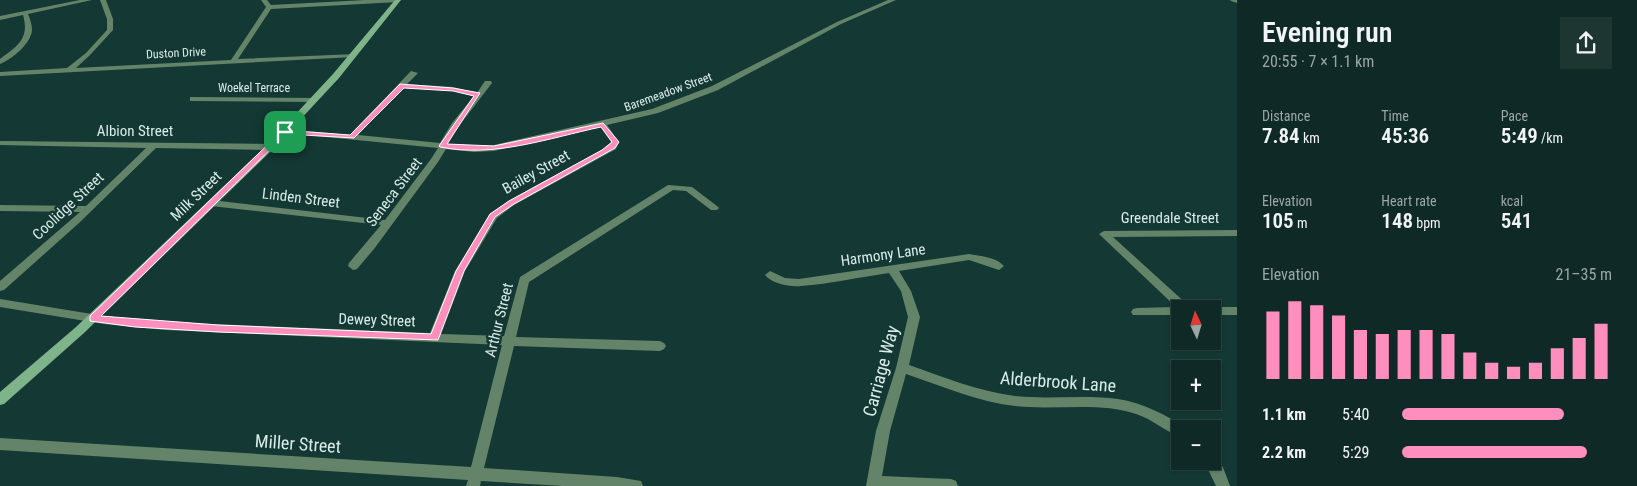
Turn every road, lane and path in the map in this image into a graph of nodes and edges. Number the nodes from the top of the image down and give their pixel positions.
1 (89, 0) edge
2 (103, 0) edge
3 (264, 0) edge
4 (398, 0) edge
5 (893, 0) edge
6 (1233, 0) edge
7 (1237, 0) edge
8 (269, 7) junction
9 (25, 13) junction
10 (0, 18) edge
11 (354, 55) junction
12 (233, 61) junction
13 (0, 62) edge
14 (69, 70) junction
15 (414, 73) dead end
16 (0, 74) edge
17 (488, 83) dead end
18 (402, 86) junction
19 (477, 95) junction
20 (193, 99) dead end
21 (314, 100) junction
22 (603, 125) junction
23 (285, 132) junction
24 (352, 137) junction
25 (0, 143) edge
26 (154, 145) junction
27 (442, 146) junction
28 (270, 147) junction
29 (211, 203) junction
30 (0, 208) edge
31 (89, 208) junction
32 (714, 208) dead end
33 (388, 223) junction
34 (1237, 233) edge
35 (353, 266) dead end
36 (999, 266) dead end
37 (892, 269) junction
38 (770, 275) dead end
39 (0, 287) edge
40 (1175, 300) edge
41 (0, 303) edge
42 (1171, 311) edge
43 (1221, 311) edge
44 (1237, 311) edge
45 (1137, 312) dead end
46 (93, 318) junction
47 (434, 338) junction
48 (509, 341) junction
49 (660, 346) dead end
50 (902, 368) junction
51 (0, 400) edge
52 (1171, 425) edge
53 (0, 444) edge
54 (1217, 470) edge
55 (474, 480) edge
56 (874, 484) edge
57 (636, 486) edge
58 (951, 486) edge
59 (1223, 486) edge

1 - 9 street
2 - 14 street
3 - 8 street
4 - 8 street
4 - 11 street, Milk Street
5 - 22 street, Baremeadow Street
6 - 7 street
8 - 12 street
9 - 10 street
9 - 13 street
11 - 12 street, Duston Drive
11 - 21 street, Milk Street
12 - 14 street, Duston Drive
14 - 16 street, Duston Drive
15 - 18 street
17 - 19 street, Seneca Street
18 - 19 street
18 - 24 street
19 - 27 street, Seneca Street
20 - 21 street, Woekel Terrace
21 - 23 street, Milk Street
22 - 27 street, Baremeadow Street
22 - 47 street, Bailey Street
23 - 24 street, Baremeadow Street
23 - 28 street, Milk Street
24 - 27 street, Baremeadow Street
25 - 26 street, Albion Street
26 - 28 street, Albion Street
26 - 31 street, Coolidge Street
27 - 33 street, Seneca Street
28 - 29 street, Milk Street
29 - 33 street, Linden Street
29 - 46 street, Milk Street
30 - 31 street
31 - 39 street, Coolidge Street
32 - 48 street, Arthur Street
33 - 35 street, Seneca Street
34 - 40 street, Greendale Street
36 - 37 street, Harmony Lane
37 - 38 street, Harmony Lane
37 - 50 street, Carriage Way
41 - 46 street, Dewey Street
42 - 45 street
43 - 44 street
46 - 47 street, Dewey Street
46 - 51 street, Milk Street
47 - 48 street, Dewey Street
48 - 49 street, Dewey Street
48 - 55 street, Arthur Street
50 - 52 street, Alderbrook Lane
50 - 56 street, Carriage Way
53 - 55 street, Miller Street
54 - 59 street
55 - 57 street, Miller Street
56 - 58 street

